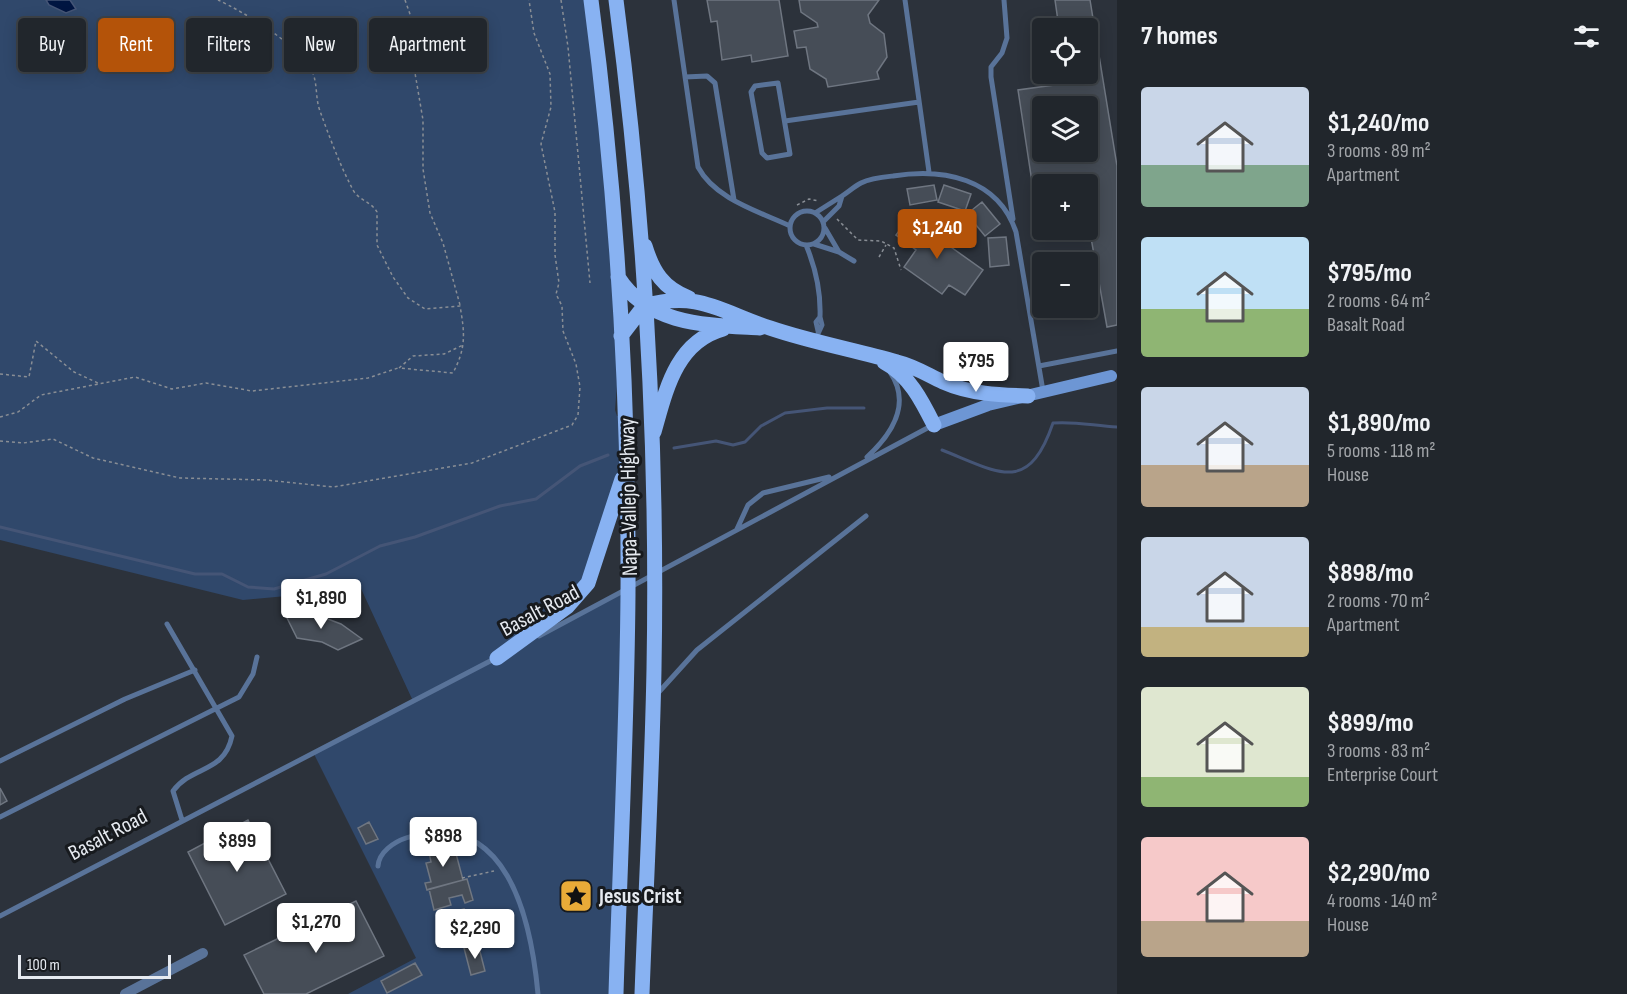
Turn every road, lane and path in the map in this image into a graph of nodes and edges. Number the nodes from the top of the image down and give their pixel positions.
1 (218, 0) edge
2 (405, 0) edge
3 (529, 0) edge
4 (561, 0) edge
5 (591, 0) edge
6 (616, 0) edge
7 (674, 0) edge
8 (905, 0) edge
9 (1004, 0) edge
10 (685, 77) junction
11 (919, 102) junction
12 (785, 121) junction
13 (929, 172) junction
14 (842, 196) junction
15 (734, 200) junction
16 (822, 204) dead end
17 (797, 206) dead end
18 (815, 213) junction
19 (835, 216) dead end
20 (824, 224) junction
21 (1013, 224) junction
22 (790, 226) junction
23 (639, 229) junction
24 (814, 244) junction
25 (888, 244) junction
26 (806, 245) junction
27 (839, 252) junction
28 (879, 257) dead end
29 (854, 261) dead end
30 (901, 270) dead end
31 (617, 277) junction
32 (590, 283) dead end
33 (695, 300) junction
34 (460, 306) junction
35 (644, 306) junction
36 (742, 327) junction
37 (769, 328) junction
38 (621, 336) junction
39 (817, 336) junction
40 (463, 345) junction
41 (1117, 351) edge
42 (870, 356) junction
43 (1039, 366) junction
44 (399, 368) junction
45 (0, 374) edge
46 (1114, 375) edge
47 (100, 384) junction
48 (1036, 394) junction
49 (0, 417) edge
50 (934, 425) junction
51 (0, 441) edge
52 (650, 444) junction
53 (627, 462) junction
54 (860, 464) junction
55 (837, 476) junction
56 (866, 516) dead end
57 (737, 529) junction
58 (167, 624) dead end
59 (257, 657) dead end
60 (496, 658) junction
61 (195, 669) junction
62 (653, 698) junction
63 (216, 709) junction
64 (0, 761) edge
65 (0, 817) edge
66 (182, 820) junction
67 (378, 866) dead end
68 (504, 869) junction
69 (462, 878) dead end
70 (0, 916) edge
71 (203, 953) dead end
72 (125, 994) edge
73 (538, 994) edge
74 (616, 994) edge
75 (642, 994) edge

1 - 34 path
2 - 34 path
3 - 51 path
4 - 32 path
5 - 31 main road, Napa-Vallejo Highway
6 - 23 main road, Napa-Vallejo Highway
7 - 10 lane
8 - 11 lane
9 - 21 lane
10 - 15 lane
10 - 15 lane
11 - 12 lane
11 - 13 lane
12 - 12 lane
13 - 14 lane
13 - 21 lane
14 - 18 lane
14 - 20 lane
15 - 22 lane
16 - 17 path
18 - 20 lane
18 - 22 lane
19 - 25 path
20 - 24 lane
20 - 27 lane
21 - 43 lane
22 - 26 lane
23 - 33 main road
23 - 35 main road, Napa-Vallejo Highway
24 - 26 lane
24 - 27 lane
25 - 28 path
25 - 30 path
26 - 39 lane
27 - 29 lane
31 - 35 main road
31 - 38 main road, Napa-Vallejo Highway
33 - 35 main road
33 - 37 main road
34 - 40 path
35 - 36 main road
35 - 38 main road
35 - 52 main road, Napa-Vallejo Highway
36 - 37 main road
36 - 52 main road
37 - 39 main road
38 - 53 main road, Napa-Vallejo Highway
39 - 42 main road
40 - 44 path
40 - 44 path
41 - 43 lane
42 - 48 main road
42 - 50 main road
42 - 54 lane
43 - 48 lane
44 - 47 path
45 - 47 path
46 - 48 street, Basalt Road
47 - 49 path
48 - 50 street, Basalt Road
50 - 54 lane, Basalt Road
52 - 62 main road, Napa-Vallejo Highway
53 - 60 main road
53 - 74 main road, Napa-Vallejo Highway
54 - 55 lane, Basalt Road
55 - 57 lane, Basalt Road
55 - 57 lane
56 - 62 lane
57 - 60 lane, Basalt Road
58 - 61 lane
59 - 63 lane
60 - 66 lane, Basalt Road
61 - 63 lane
61 - 64 lane
62 - 75 main road, Napa-Vallejo Highway
63 - 65 lane
63 - 66 lane
66 - 70 lane, Basalt Road
67 - 68 lane
68 - 69 path
68 - 73 lane
71 - 72 street

